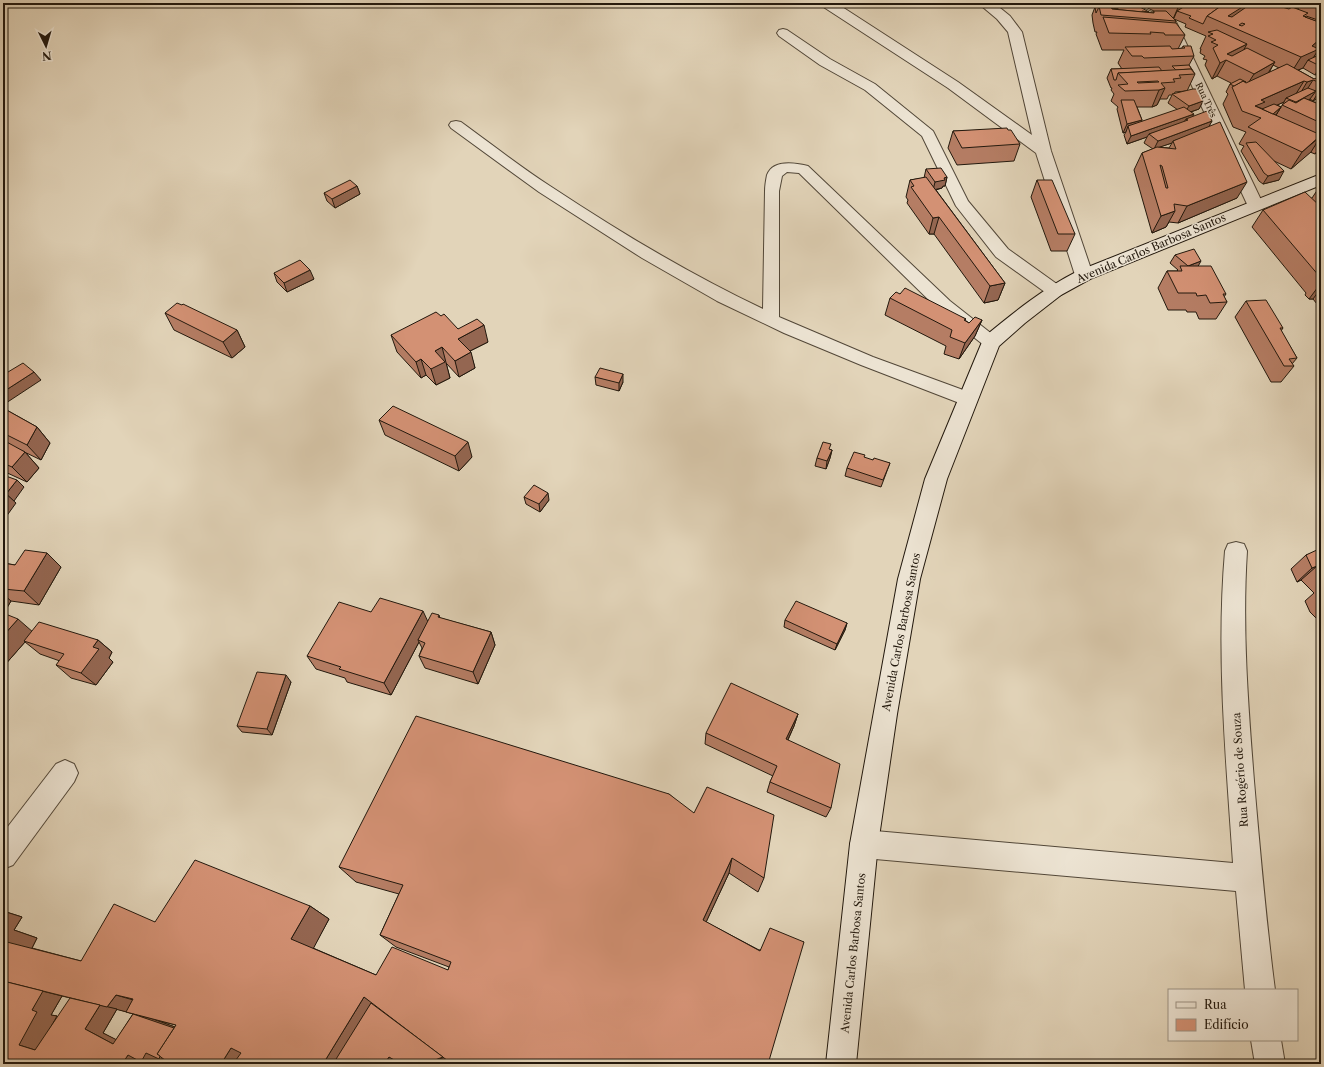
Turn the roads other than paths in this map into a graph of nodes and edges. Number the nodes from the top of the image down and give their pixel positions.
1 (827, 3) edge
2 (985, 3) edge
3 (1119, 3) edge
4 (783, 33) dead end
5 (456, 125) dead end
6 (1043, 151) junction
7 (1321, 179) edge
8 (1255, 204) junction
9 (1084, 275) junction
10 (1056, 291) junction
11 (771, 320) junction
12 (991, 342) junction
13 (968, 399) junction
14 (1236, 550) dead end
15 (65, 774) dead end
16 (864, 844) junction
17 (3, 855) edge
18 (1248, 878) junction
19 (1260, 989) edge
20 (1266, 1041) edge
21 (841, 1064) edge
22 (1270, 1064) edge

1 - 6 street
2 - 6 street
3 - 8 street, Rua Três
4 - 10 lane
5 - 11 lane
6 - 9 street
7 - 8 street, Avenida Carlos Barbosa Santos
8 - 9 street, Avenida Carlos Barbosa Santos
9 - 10 street, Avenida Carlos Barbosa Santos
10 - 12 street, Avenida Carlos Barbosa Santos
11 - 12 lane
11 - 13 lane
12 - 13 street, Avenida Carlos Barbosa Santos
13 - 16 street, Avenida Carlos Barbosa Santos
14 - 18 street, Rua Rogério de Souza
15 - 17 street
16 - 18 street
16 - 21 street, Avenida Carlos Barbosa Santos
18 - 19 street, Rua Rogério de Souza
20 - 22 street

